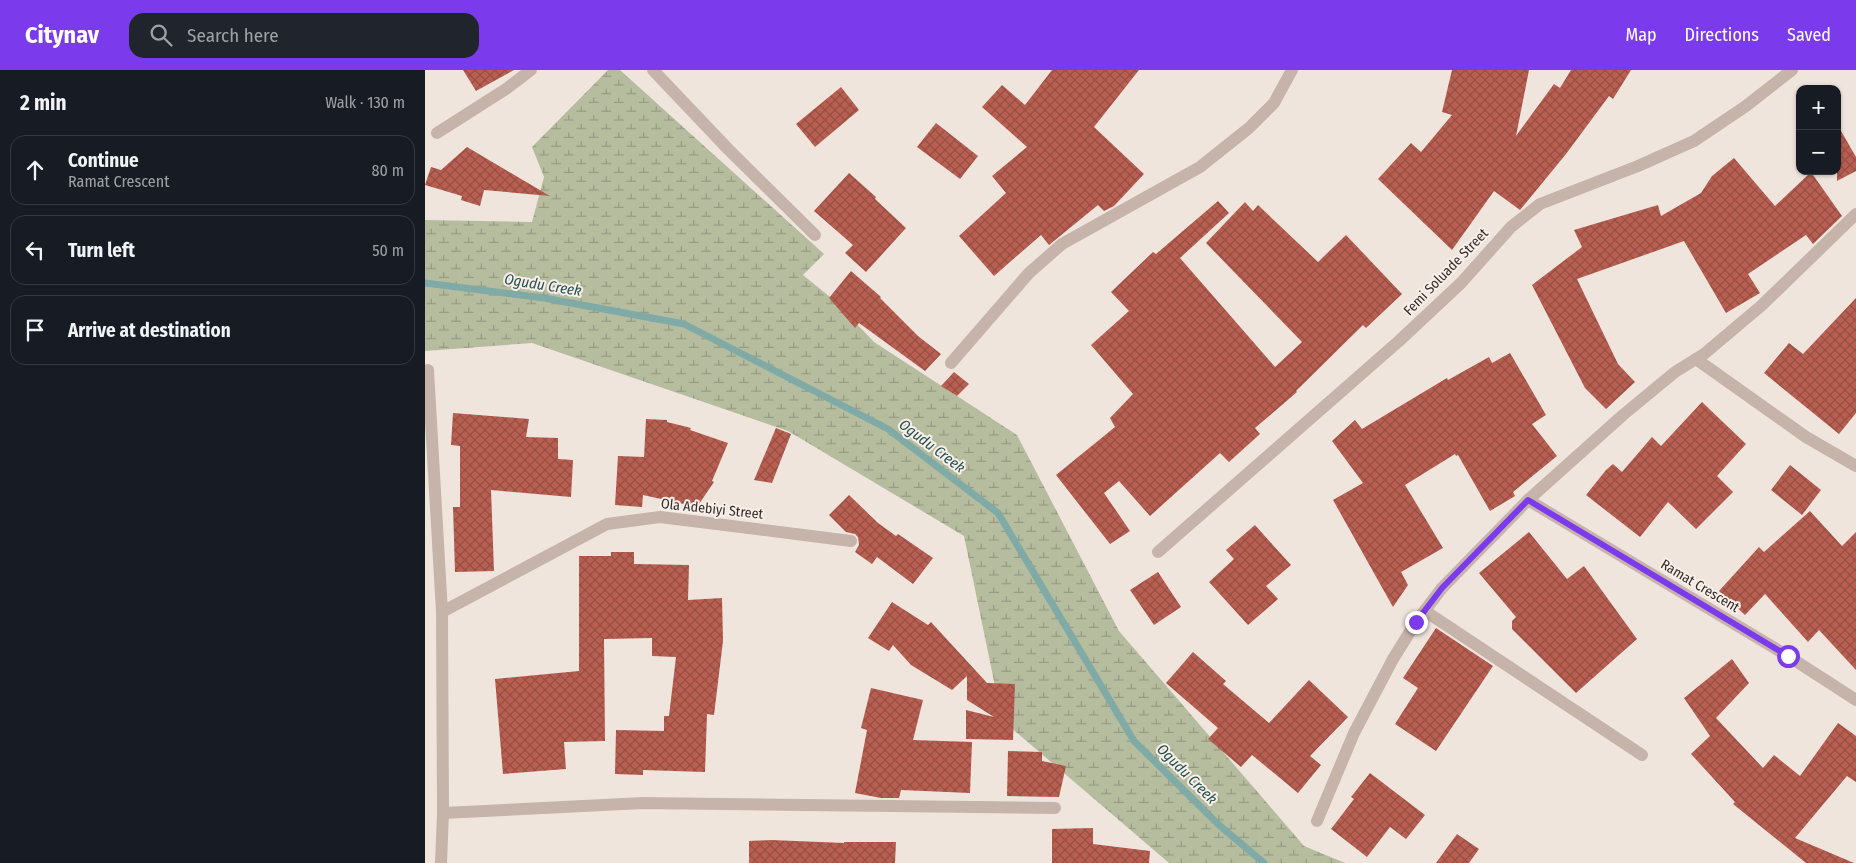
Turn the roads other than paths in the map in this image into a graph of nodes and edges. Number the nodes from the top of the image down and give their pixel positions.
1 (531, 70) edge
2 (653, 70) edge
3 (1292, 70) edge
4 (1792, 70) edge
5 (437, 133) dead end
6 (1856, 214) edge
7 (815, 235) dead end
8 (1696, 359) junction
9 (951, 363) dead end
10 (428, 370) dead end
11 (1856, 466) edge
12 (1528, 500) junction
13 (851, 541) dead end
14 (1158, 552) dead end
15 (1425, 611) junction
16 (442, 612) junction
17 (1856, 700) edge
18 (1642, 754) dead end
19 (1055, 808) dead end
20 (443, 813) junction
21 (1317, 821) dead end
22 (441, 863) edge

1 - 5 street
2 - 7 street
3 - 9 street
4 - 14 street, Femi Soluade Street
6 - 8 street
8 - 11 street
8 - 12 street
10 - 16 street
12 - 15 street
12 - 17 street, Ramat Crescent
13 - 16 street, Ola Adebiyi Street
15 - 18 street
15 - 21 street
16 - 20 street
19 - 20 street
20 - 22 street

